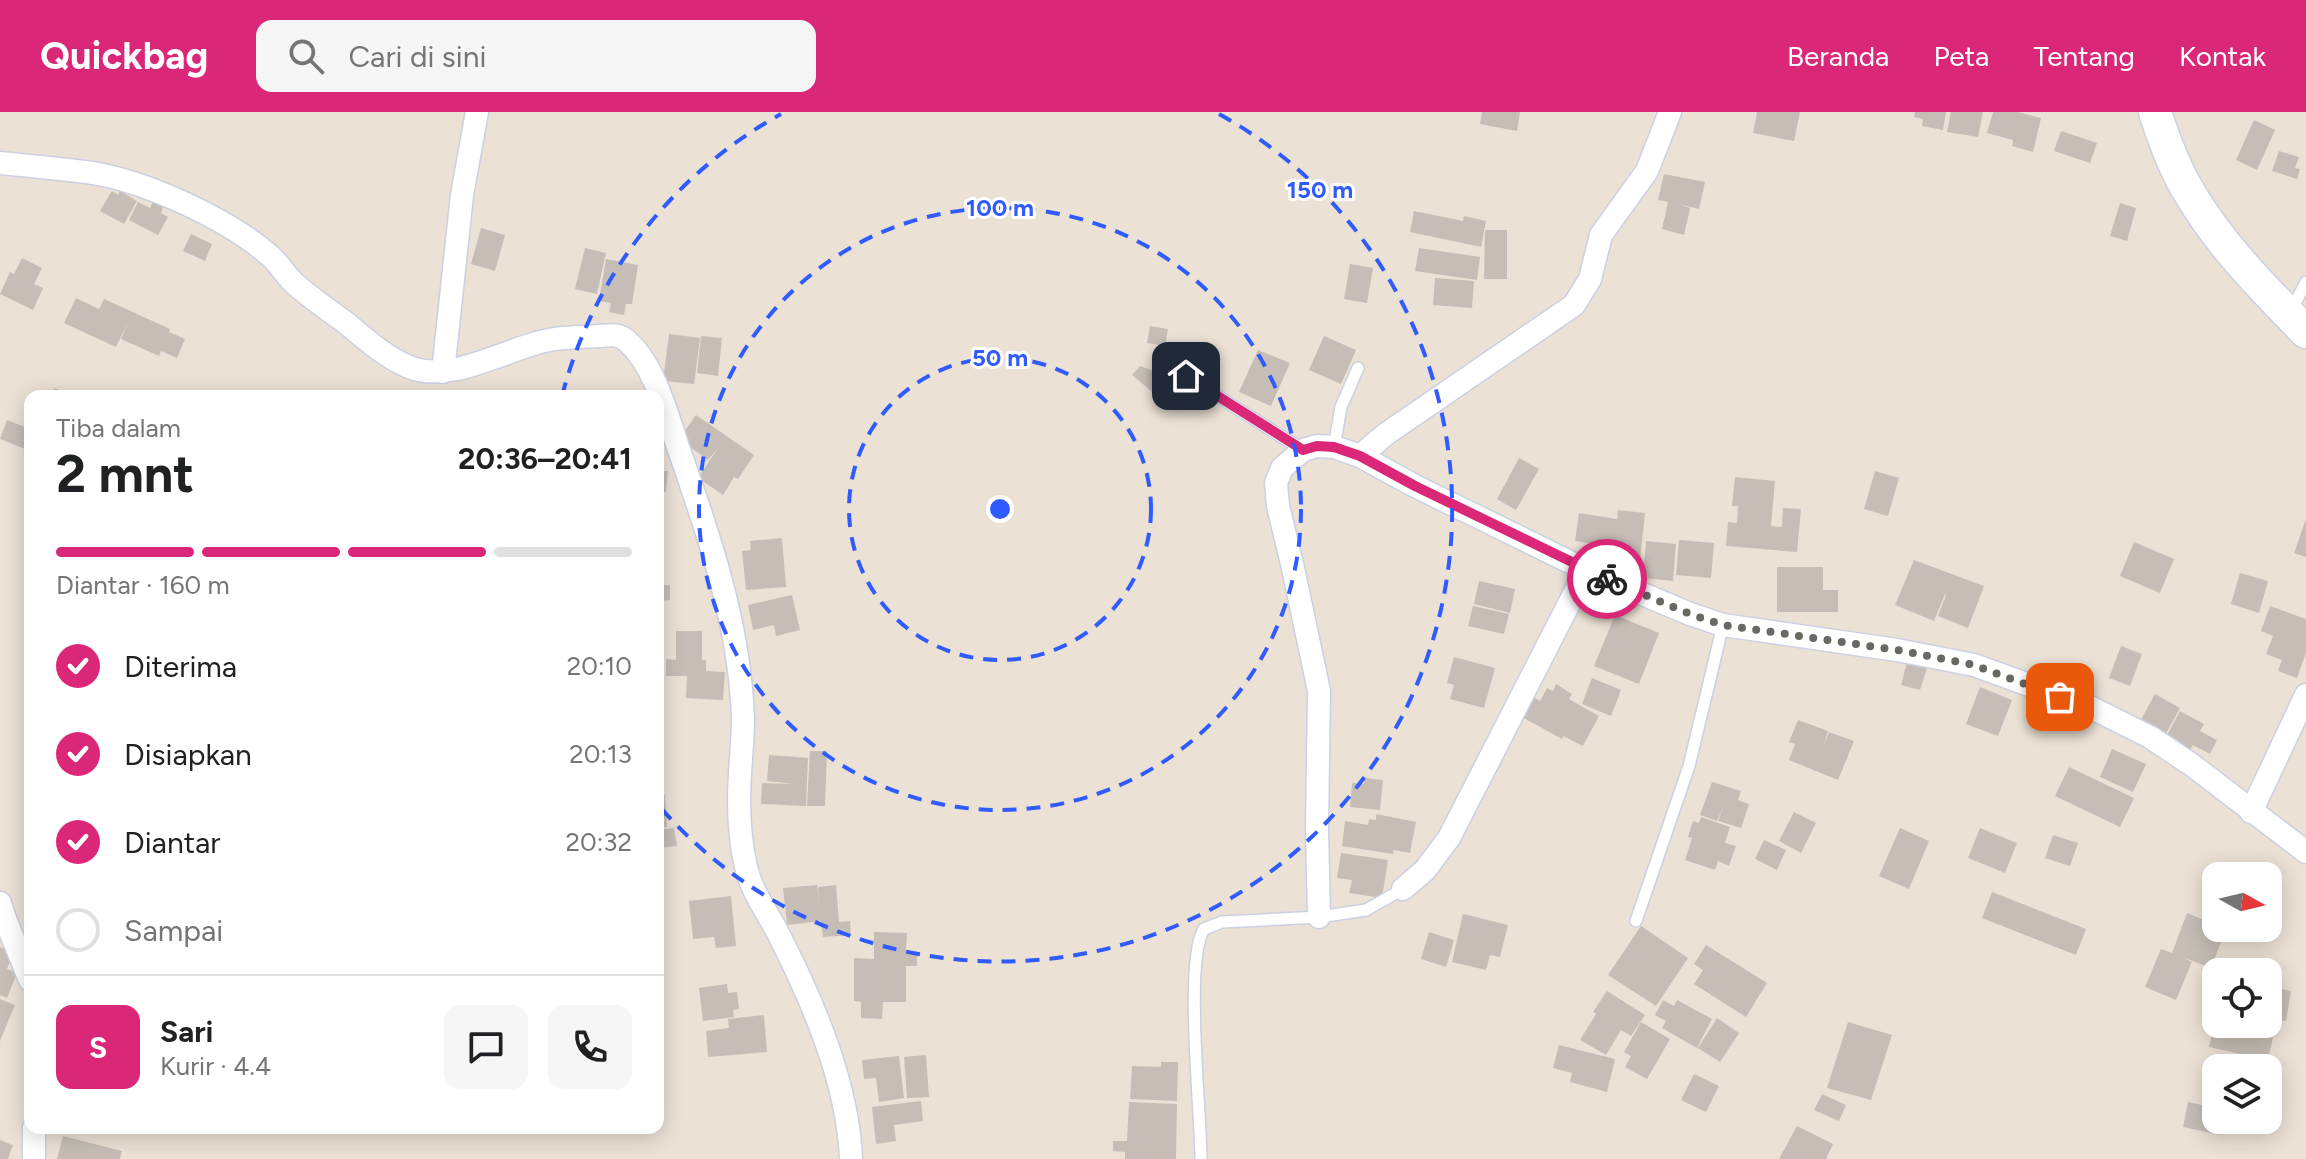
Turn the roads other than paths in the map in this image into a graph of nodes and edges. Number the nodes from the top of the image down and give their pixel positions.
1 (477, 112) edge
2 (1670, 112) edge
3 (2155, 112) edge
4 (0, 163) edge
5 (2306, 282) edge
6 (2298, 323) edge
7 (1358, 368) dead end
8 (443, 372) junction
9 (1186, 376) dead end
10 (657, 390) edge
11 (664, 409) edge
12 (1334, 447) junction
13 (1303, 450) junction
14 (1360, 456) junction
15 (1588, 571) junction
16 (1723, 625) junction
17 (2306, 695) edge
18 (2251, 812) junction
19 (2306, 852) edge
20 (1403, 889) joint
21 (0, 903) edge
22 (1319, 917) junction
23 (1636, 921) dead end
24 (24, 965) edge
25 (34, 1134) edge
26 (34, 1159) edge
27 (851, 1159) edge
28 (1201, 1159) edge

1 - 8 street
2 - 14 street
3 - 6 street
4 - 8 street
5 - 6 lane
7 - 12 lane
8 - 10 street
9 - 13 lane
11 - 27 street
12 - 13 street
12 - 14 street
13 - 22 street
14 - 15 street
15 - 16 street
15 - 20 street
16 - 18 street
16 - 23 lane
17 - 18 street
18 - 19 street
20 - 22 lane
21 - 24 street
22 - 28 lane
25 - 26 street

